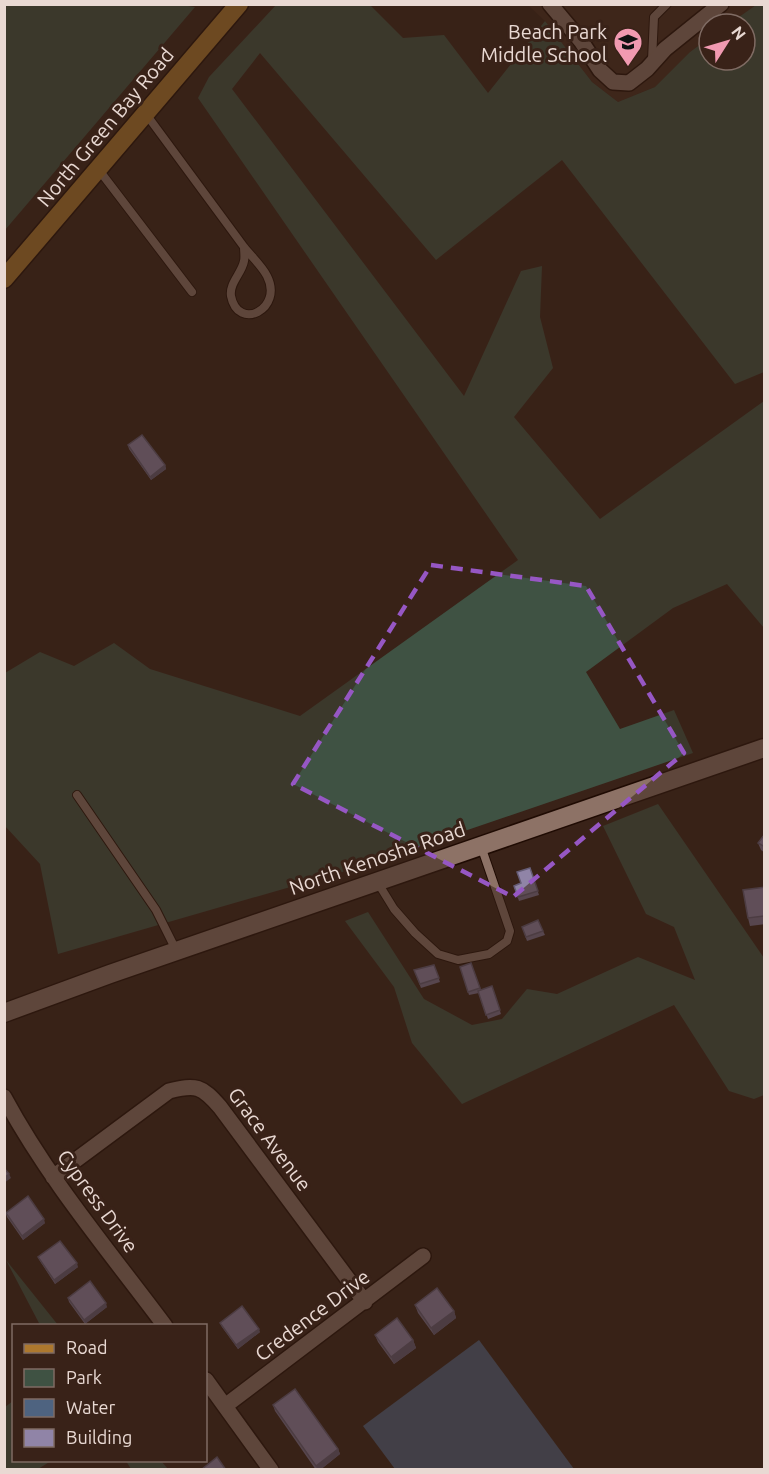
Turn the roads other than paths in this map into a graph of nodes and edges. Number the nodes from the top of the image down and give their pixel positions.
1 (239, 4) edge
2 (550, 4) edge
3 (667, 4) edge
4 (721, 4) edge
5 (652, 61) junction
6 (146, 112) junction
7 (99, 170) junction
8 (244, 247) junction
9 (4, 279) edge
10 (192, 292) dead end
11 (765, 748) edge
12 (77, 795) dead end
13 (481, 846) junction
14 (377, 881) junction
15 (177, 951) junction
16 (4, 1013) edge
17 (4, 1097) edge
18 (53, 1177) junction
19 (423, 1256) dead end
20 (365, 1302) junction
21 (163, 1324) edge
22 (207, 1381) edge
23 (225, 1406) junction
24 (271, 1470) edge

1 - 6 main road, North Green Bay Road
2 - 5 street
3 - 5 lane
4 - 5 street
6 - 7 main road, North Green Bay Road
6 - 8 lane
7 - 9 main road, North Green Bay Road
7 - 10 lane
8 - 8 lane
11 - 13 street, North Kenosha Road
12 - 15 lane
13 - 14 street, North Kenosha Road
13 - 14 lane
14 - 15 street, North Kenosha Road
15 - 16 street, North Kenosha Road
17 - 18 street, Cypress Drive
18 - 20 street, Grace Avenue
18 - 21 street, Cypress Drive
19 - 20 street, Credence Drive
20 - 23 street, Credence Drive
22 - 23 street
23 - 24 street

